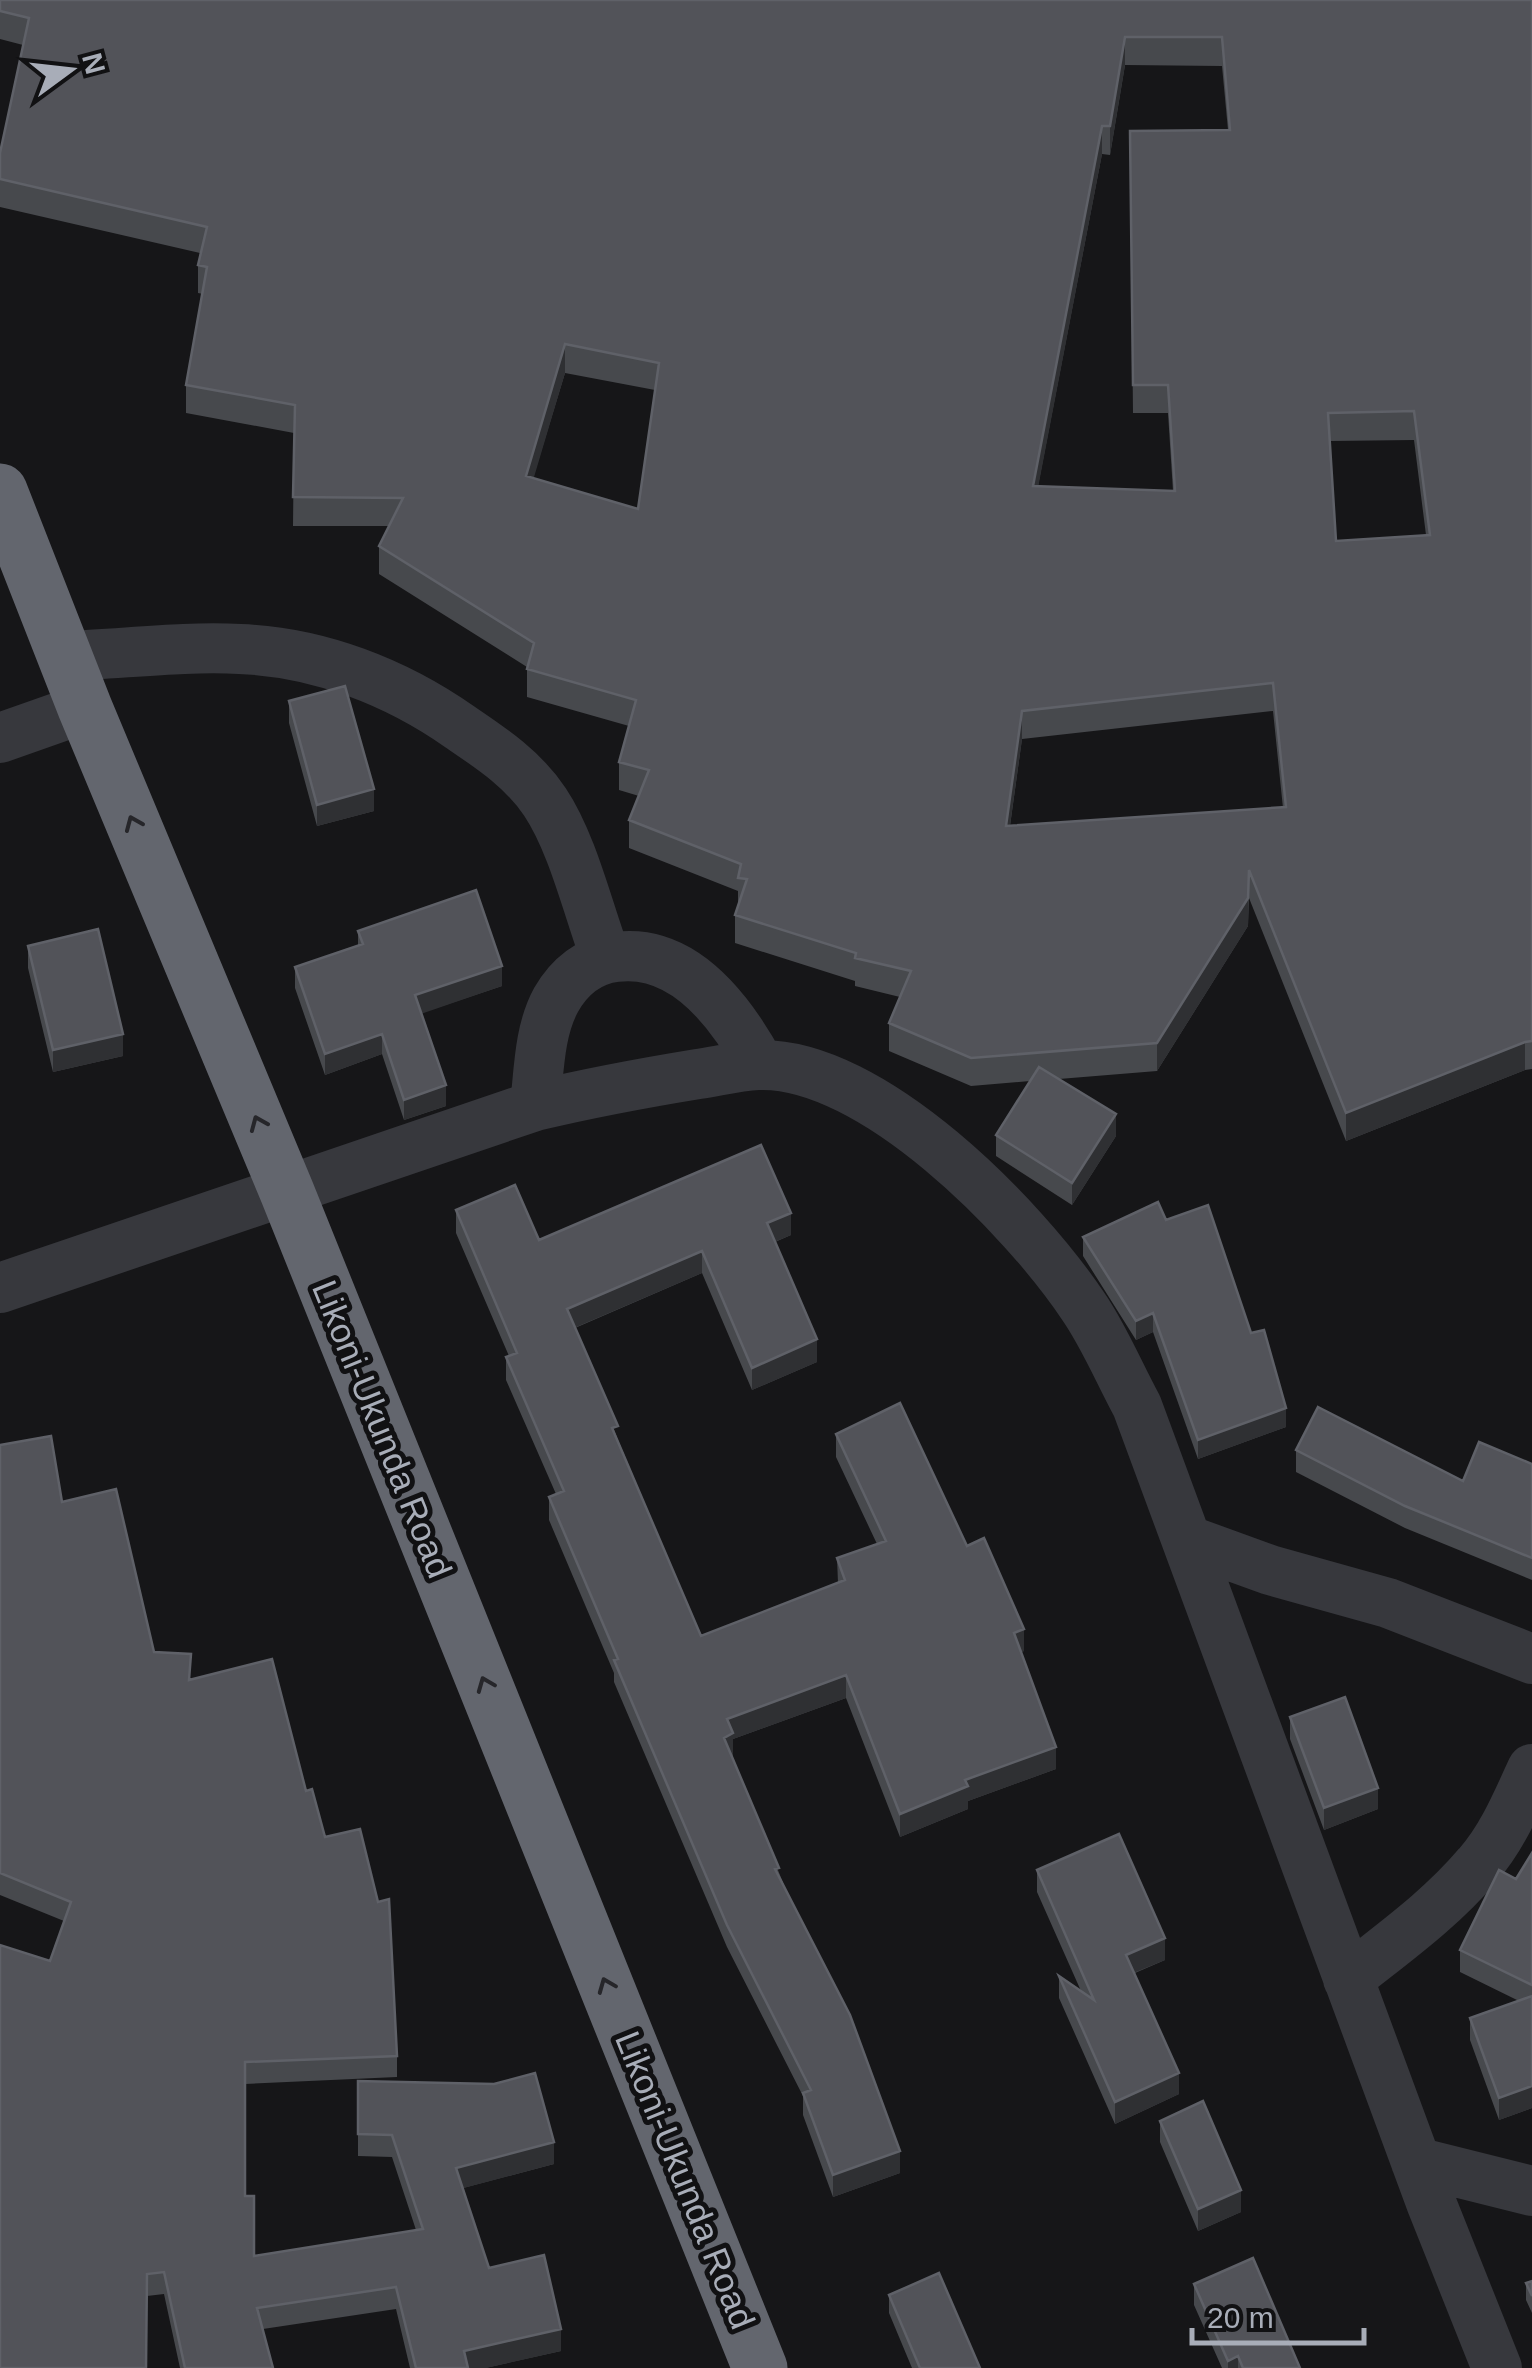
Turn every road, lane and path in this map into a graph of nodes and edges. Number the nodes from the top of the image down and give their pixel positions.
1 (0, 491) edge
2 (65, 656) junction
3 (85, 708) junction
4 (0, 738) edge
5 (606, 958) junction
6 (760, 1065) junction
7 (535, 1106) junction
8 (286, 1192) junction
9 (0, 1288) edge
10 (1188, 1540) junction
11 (1532, 1659) edge
12 (1532, 1770) edge
13 (1348, 1979) junction
14 (1416, 2162) junction
15 (1532, 2192) edge
16 (760, 2368) edge
17 (1497, 2368) edge

1 - 2 highway, Likoni-Ukunda Road
2 - 3 highway, Likoni-Ukunda Road
2 - 5 street
3 - 4 street
8 -> 3 highway, Likoni-Ukunda Road
5 - 6 street
5 - 7 street
6 - 7 street
6 - 10 street
7 - 8 street
8 - 9 street
16 -> 8 highway, Likoni-Ukunda Road
10 - 11 street
10 - 13 street
12 - 13 street
13 - 14 street
14 - 15 street
14 - 17 street

